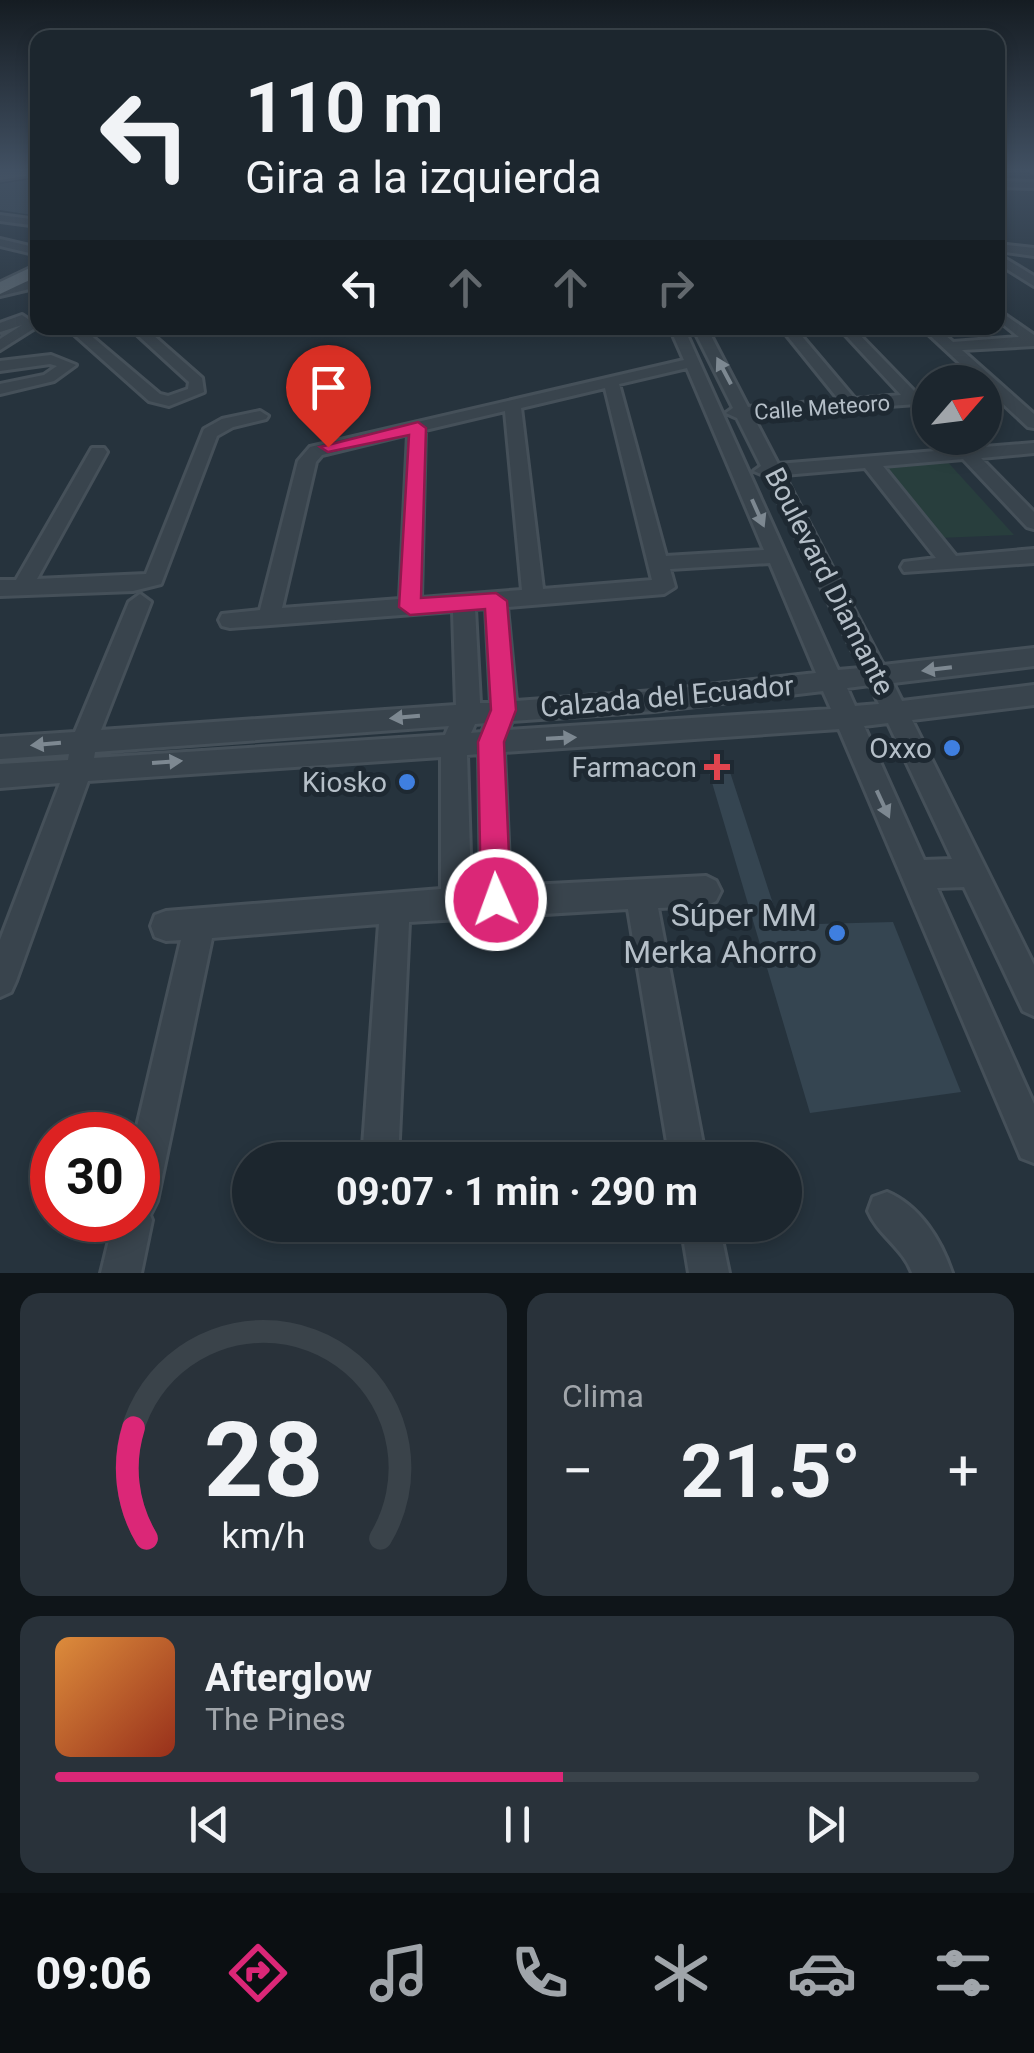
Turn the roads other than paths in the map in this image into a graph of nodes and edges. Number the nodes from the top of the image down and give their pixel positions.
1 (0, 242) edge
2 (30, 251) edge
3 (1033, 256) edge
4 (30, 257) edge
5 (1005, 257) edge
6 (1005, 261) edge
7 (0, 272) edge
8 (30, 273) edge
9 (1034, 282) edge
10 (30, 284) edge
11 (0, 290) edge
12 (1005, 319) edge
13 (30, 324) edge
14 (30, 326) edge
15 (0, 328) edge
16 (82, 335) edge
17 (145, 335) edge
18 (680, 335) edge
19 (707, 335) edge
20 (794, 335) edge
21 (853, 335) edge
22 (937, 335) edge
23 (1033, 341) edge
24 (0, 346) edge
25 (951, 347) junction
26 (690, 363) junction
27 (967, 365) edge
28 (0, 366) edge
29 (611, 382) junction
30 (0, 389) edge
31 (912, 390) edge
32 (912, 400) edge
33 (1002, 400) edge
34 (851, 405) junction
35 (513, 406) junction
36 (745, 413) junction
37 (713, 414) junction
38 (260, 416) dead end
39 (1034, 423) edge
40 (418, 428) junction
41 (1034, 448) edge
42 (1002, 450) edge
43 (98, 452) dead end
44 (945, 455) edge
45 (969, 455) edge
46 (870, 462) junction
47 (774, 470) junction
48 (739, 472) junction
49 (1034, 523) edge
50 (777, 556) junction
51 (1034, 556) edge
52 (661, 564) junction
53 (952, 564) junction
54 (912, 567) dead end
55 (11, 588) edge
56 (533, 598) junction
57 (496, 601) junction
58 (140, 602) dead end
59 (464, 603) junction
60 (410, 607) junction
61 (269, 616) junction
62 (230, 620) dead end
63 (1034, 657) edge
64 (878, 677) junction
65 (830, 682) junction
66 (1034, 695) edge
67 (654, 700) junction
68 (504, 710) junction
69 (468, 711) junction
70 (896, 712) junction
71 (844, 718) junction
72 (234, 730) junction
73 (659, 732) junction
74 (454, 742) junction
75 (491, 742) junction
76 (0, 748) edge
77 (82, 755) junction
78 (228, 758) junction
79 (0, 776) edge
80 (974, 872) junction
81 (914, 876) junction
82 (706, 891) dead end
83 (641, 896) junction
84 (496, 900) junction
85 (456, 903) junction
86 (394, 907) junction
87 (0, 981) edge
88 (1034, 1000) edge
89 (153, 1112) edge
90 (381, 1142) edge
91 (685, 1142) edge
92 (1034, 1145) edge
93 (887, 1211) dead end
94 (128, 1242) edge
95 (703, 1242) edge
96 (121, 1273) edge
97 (709, 1273) edge
98 (932, 1273) edge

1 - 2 street
3 - 5 street
4 - 7 main road
6 - 9 street
8 - 11 main road
10 - 11 street
12 - 23 street
13 - 15 street
14 - 24 street
16 - 17 street
18 - 26 street, Boulevard Diamante
36 -> 19 street, Boulevard Diamante
20 - 34 street
21 - 31 street
22 - 25 street
23 - 25 street
25 - 27 street
26 - 29 street
26 - 37 street, Boulevard Diamante
28 - 30 street
29 - 35 street
29 - 52 street
32 - 34 street, Calle Meteoro
33 - 39 street
34 - 36 street, Calle Meteoro
35 - 40 street
35 - 56 street
36 - 37 street, Calle Meteoro
36 - 47 street, Boulevard Diamante
37 - 48 street, Boulevard Diamante
38 - 55 street
40 - 60 street
40 - 61 street
41 - 42 street
43 - 55 street
44 - 46 street
45 - 49 street
46 - 47 street
46 - 53 street
47 - 48 street
47 - 64 street, Boulevard Diamante
48 -> 50 street, Boulevard Diamante
50 - 52 street
50 - 65 street, Boulevard Diamante
51 - 53 street
52 - 56 street
53 - 54 street
56 - 57 street
57 - 59 street
57 - 68 street
58 - 77 street
59 - 60 street
59 - 69 street
60 - 61 street
61 - 62 street
63 -> 64 street, Calzada del Ecuador
64 - 65 street, Calzada del Ecuador
64 - 70 street, Boulevard Diamante
65 - 67 street, Calzada del Ecuador
65 - 71 street, Boulevard Diamante
66 - 70 street, Calzada del Ecuador
67 - 68 street, Calzada del Ecuador
67 - 73 street
68 - 69 street, Calzada del Ecuador
68 - 75 street
69 -> 72 street, Calzada del Ecuador
69 - 74 street
70 - 71 street, Calzada del Ecuador
70 - 80 street, Boulevard Diamante
71 - 73 street, Calzada del Ecuador
71 -> 81 street, Boulevard Diamante
72 - 77 street, Calzada del Ecuador
72 - 78 street
75 -> 73 street, Calzada del Ecuador
74 - 75 street, Calzada del Ecuador
74 - 78 street, Calzada del Ecuador
74 - 85 street
75 - 84 street
77 -> 76 street, Calzada del Ecuador
77 -> 78 street, Calzada del Ecuador
77 - 79 street, Calzada del Ecuador
77 - 87 street
80 - 81 street
80 - 88 street, Boulevard Diamante
81 - 92 street, Boulevard Diamante
82 - 83 street
83 - 84 street
83 - 91 street
84 - 85 street
85 - 86 street
86 - 89 street
86 - 90 street
93 - 98 street
94 - 96 street
95 - 97 street

